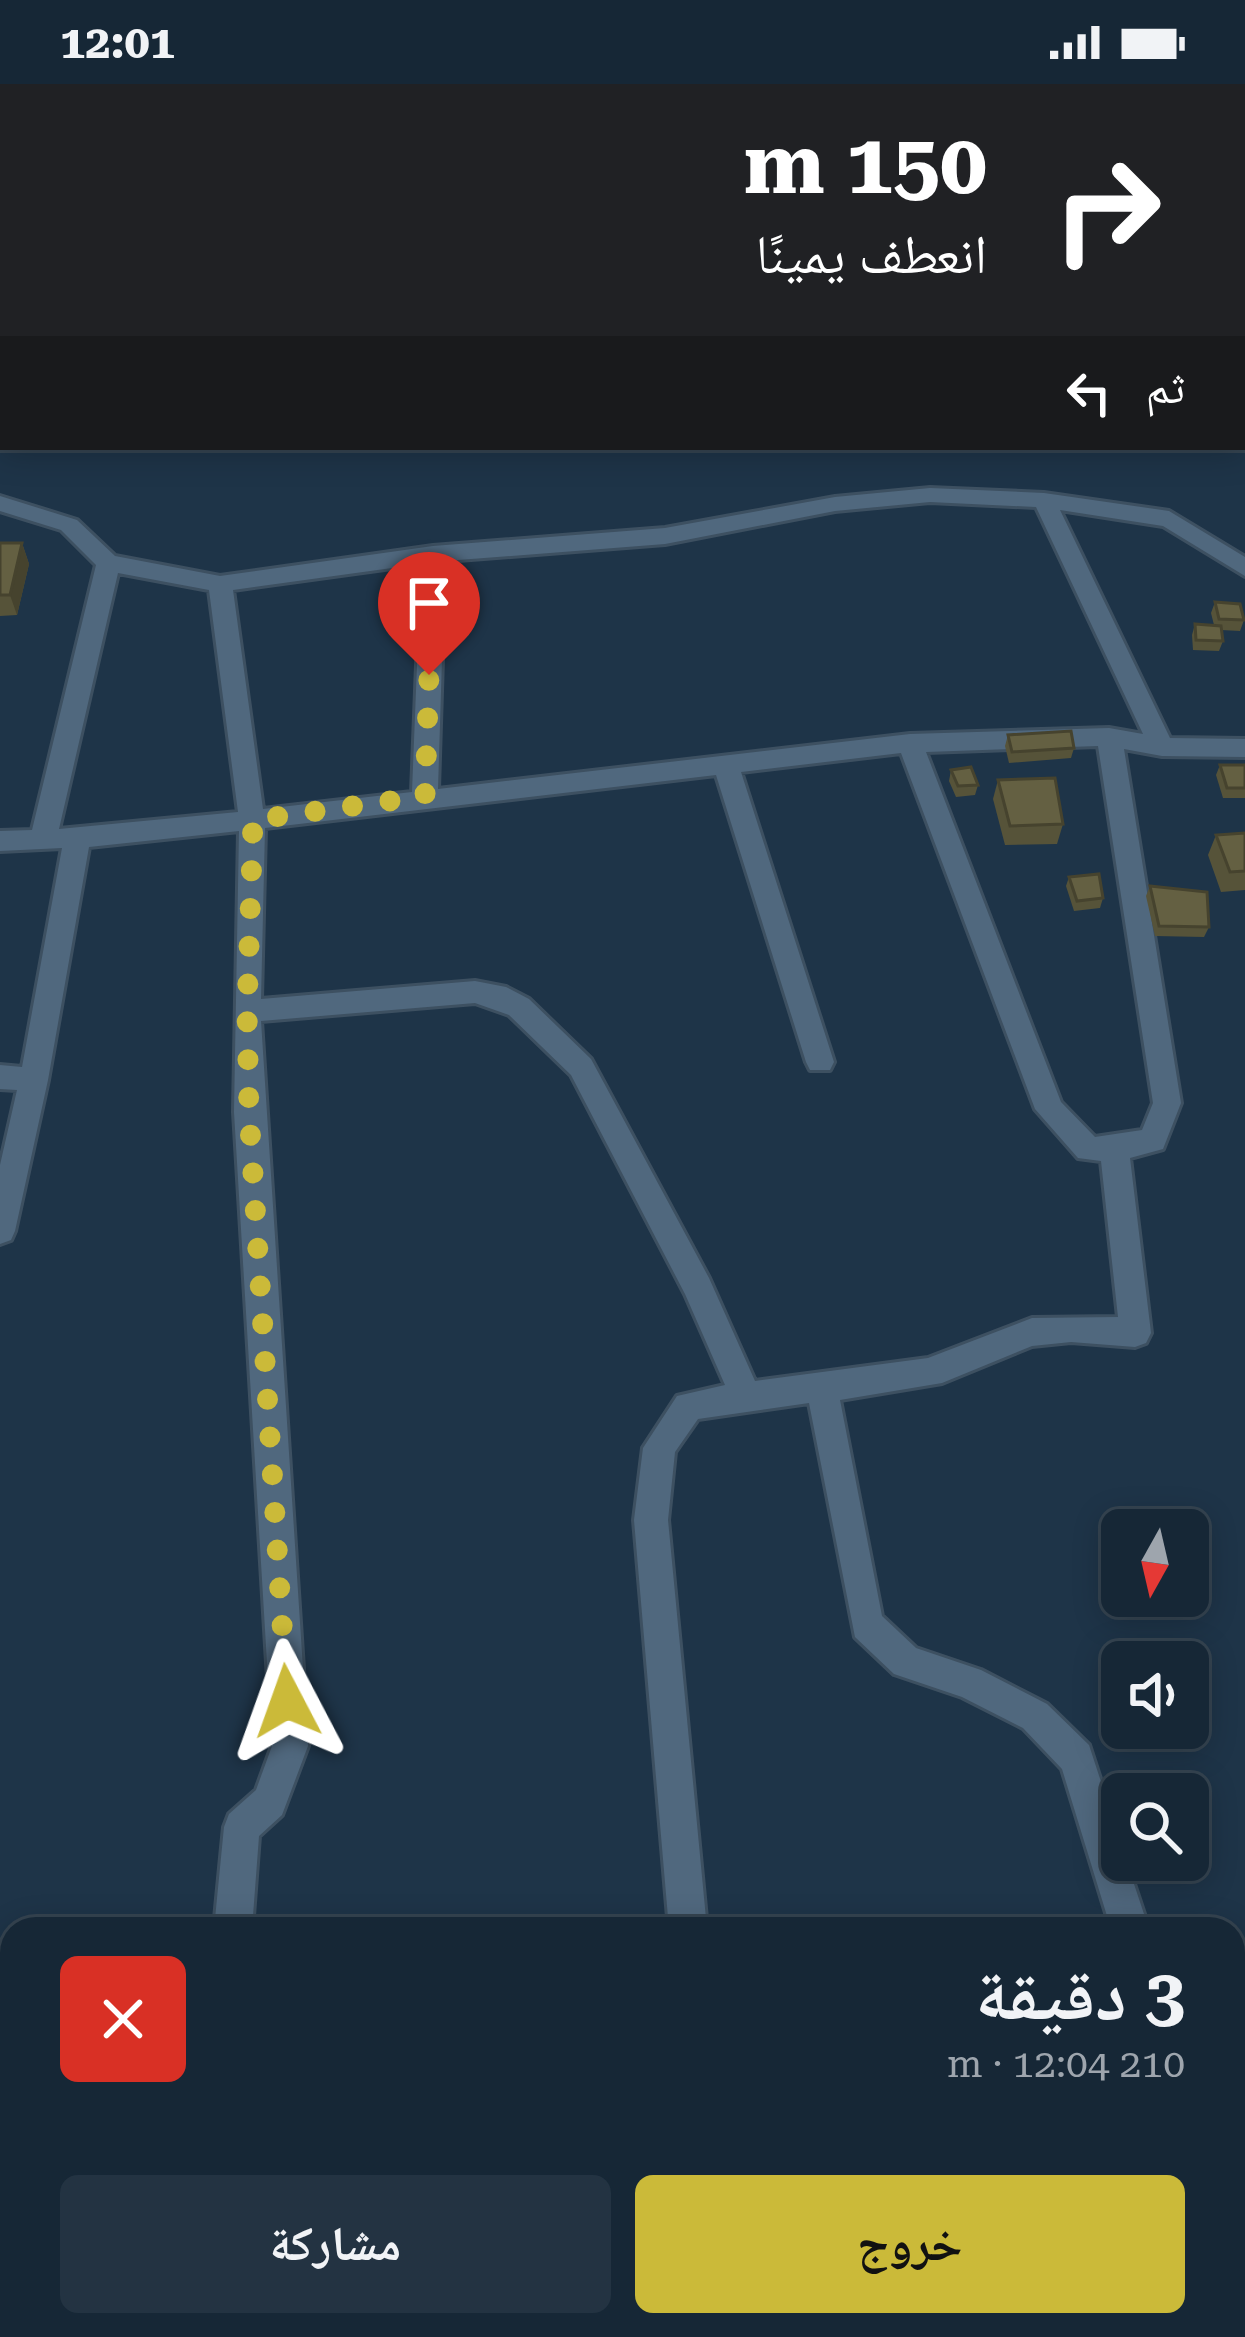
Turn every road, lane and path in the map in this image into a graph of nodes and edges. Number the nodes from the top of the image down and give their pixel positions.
1 (1044, 500) junction
2 (0, 503) edge
3 (33, 514) junction
4 (0, 515) edge
5 (433, 554) junction
6 (108, 563) junction
7 (1245, 568) edge
8 (220, 584) junction
9 (1109, 737) junction
10 (910, 743) junction
11 (1162, 747) junction
12 (1245, 748) edge
13 (727, 765) junction
14 (425, 796) junction
15 (253, 820) junction
16 (77, 838) junction
17 (0, 841) edge
18 (43, 841) junction
19 (247, 1011) junction
20 (820, 1062) dead end
21 (0, 1078) edge
22 (34, 1080) junction
23 (1114, 1149) junction
24 (0, 1232) edge
25 (822, 1387) junction
26 (745, 1394) junction
27 (233, 1917) edge
28 (687, 1917) edge
29 (1126, 1917) edge

1 - 5 street
1 - 7 street
1 - 11 street
2 - 3 street
3 - 4 street
3 - 6 street
5 - 8 street
5 - 14 street
6 - 8 street
6 - 18 street
8 - 15 street
9 - 10 street
9 - 11 street
9 - 23 street
10 - 13 street
10 - 23 street
11 - 12 street
13 - 14 street
13 - 20 street
14 - 15 street
15 - 16 street
15 - 19 street
16 - 18 street
16 - 22 street
17 - 18 street
19 - 26 street
19 - 27 street
21 - 22 street
22 - 24 street
23 - 25 street
25 - 26 street
25 - 29 street
26 - 28 street

